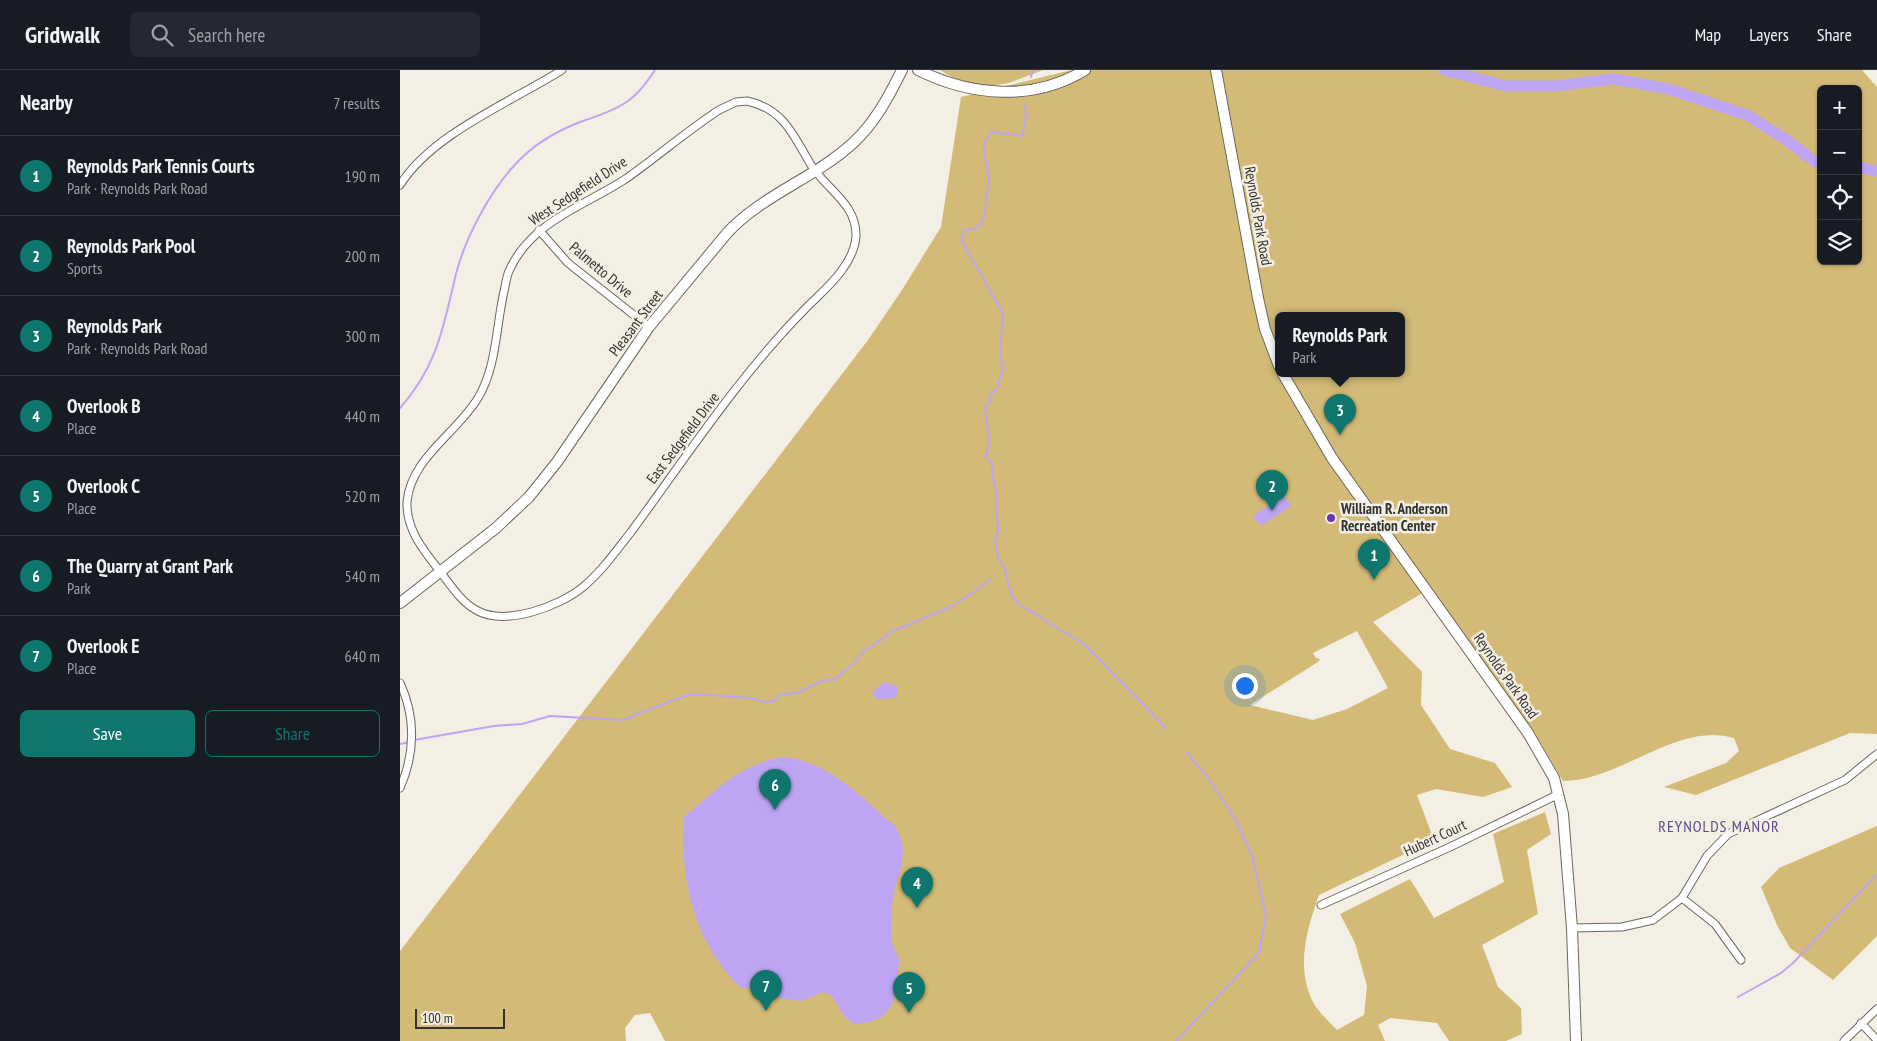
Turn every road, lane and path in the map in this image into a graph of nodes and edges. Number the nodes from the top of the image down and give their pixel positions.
1 (562, 70) edge
2 (902, 70) edge
3 (918, 70) edge
4 (1085, 70) edge
5 (1216, 70) edge
6 (814, 170) junction
7 (400, 185) edge
8 (539, 230) junction
9 (649, 327) junction
10 (1275, 355) edge
11 (1285, 377) edge
12 (440, 572) junction
13 (400, 603) edge
14 (400, 683) edge
15 (1877, 754) edge
16 (400, 788) edge
17 (1559, 794) junction
18 (1682, 898) junction
19 (1321, 905) dead end
20 (1572, 928) junction
21 (1741, 960) dead end
22 (1877, 1009) edge
23 (1861, 1023) junction
24 (1877, 1040) edge
25 (1576, 1041) edge
26 (1844, 1041) edge

1 - 7 street
2 - 6 main road, Pleasant Street
3 - 4 main road
5 - 10 main road, Reynolds Park Road
6 - 8 street, West Sedgefield Drive
6 - 9 main road, Pleasant Street
6 - 12 street, East Sedgefield Drive
8 - 9 street, Palmetto Drive
8 - 12 street, West Sedgefield Drive
9 - 12 main road, Pleasant Street
11 - 17 main road, Reynolds Park Road
12 - 13 main road, Pleasant Street
14 - 16 street
15 - 18 street
17 - 19 street, Hubert Court
17 - 20 main road, Reynolds Park Road
18 - 20 street
18 - 21 street
20 - 25 main road, Reynolds Park Road
22 - 23 street
23 - 24 street
23 - 26 street

